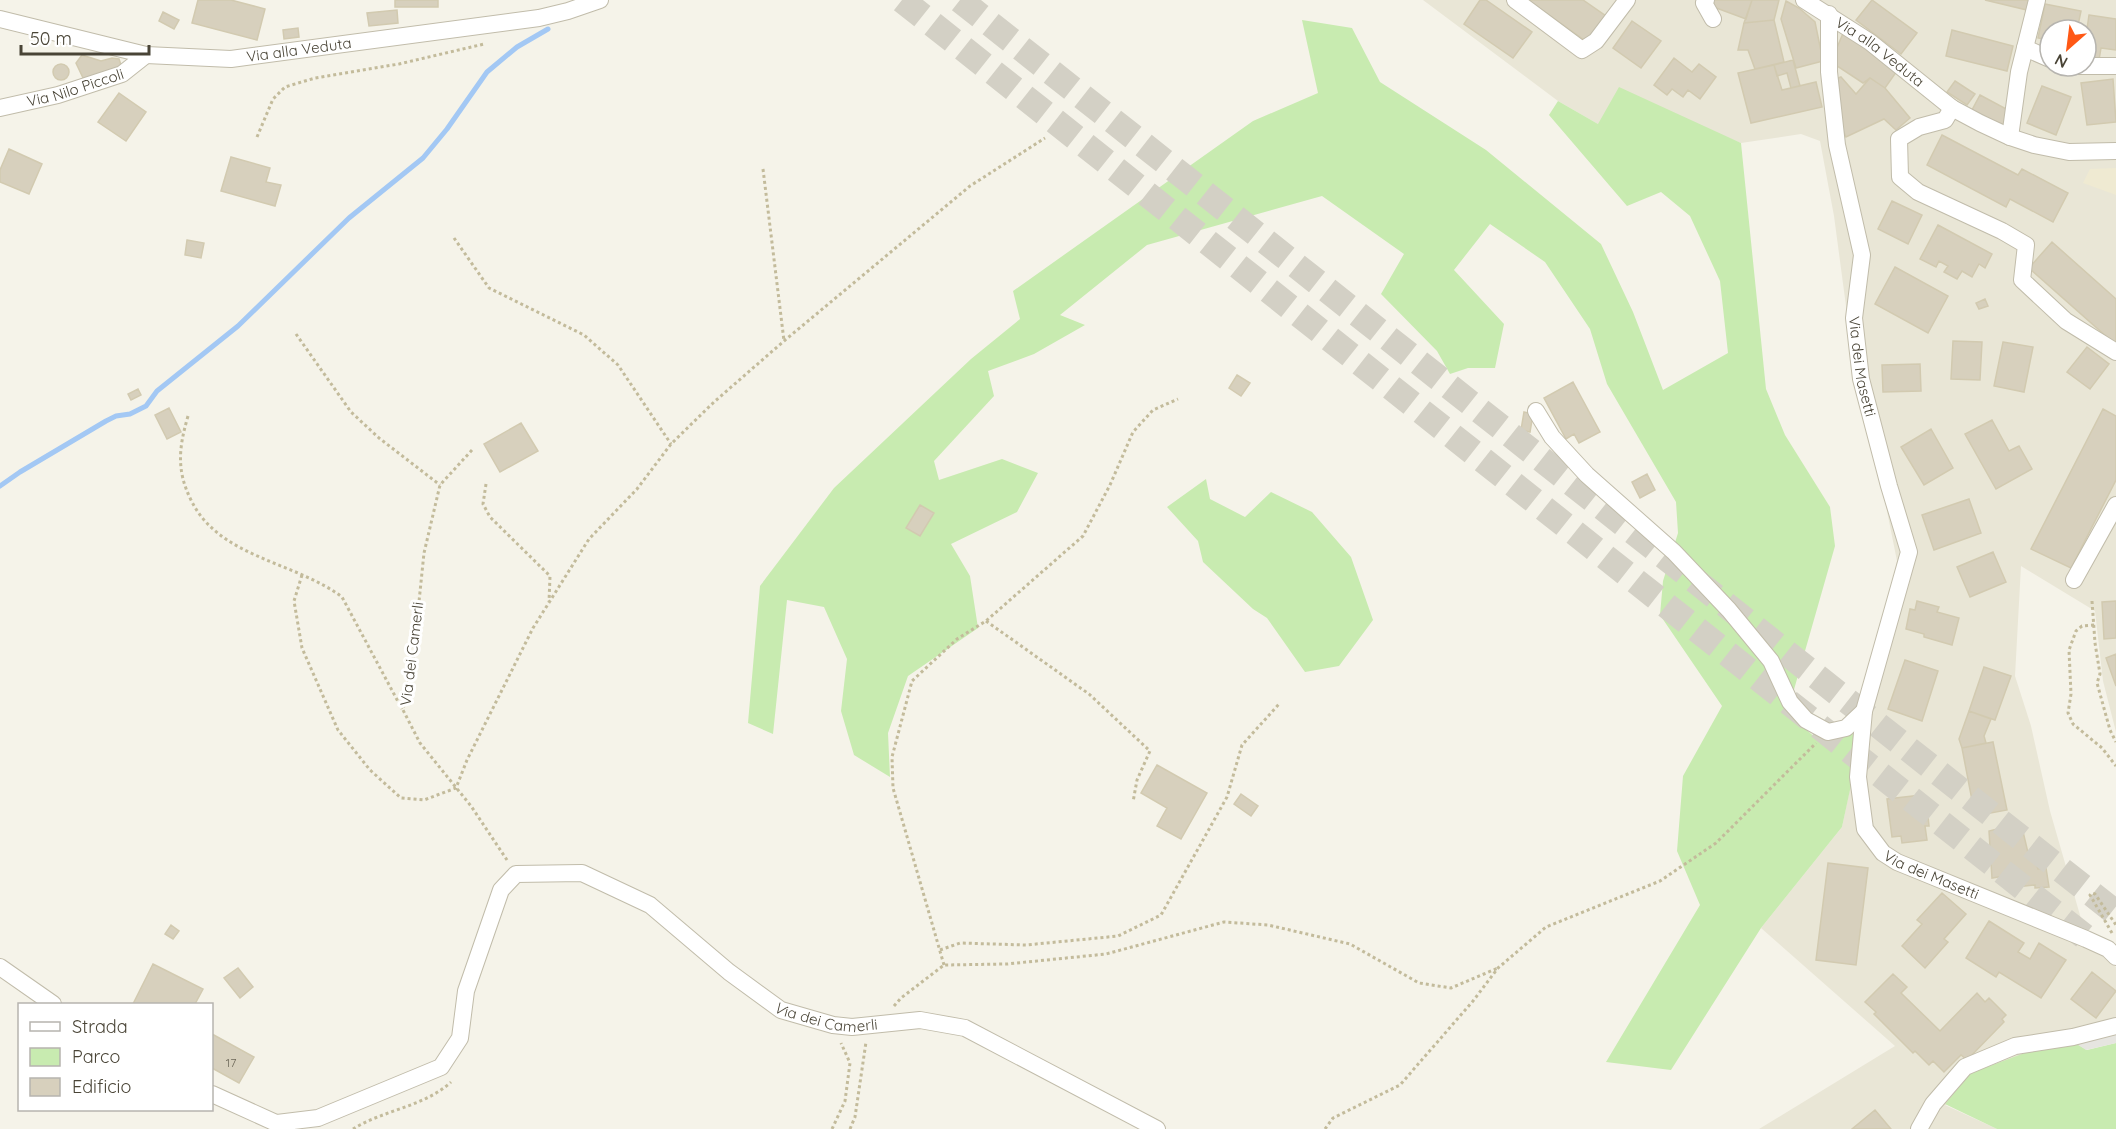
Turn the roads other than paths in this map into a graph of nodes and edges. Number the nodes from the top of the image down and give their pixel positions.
1 (600, 0) edge
2 (1515, 0) edge
3 (1626, 0) edge
4 (1706, 0) edge
5 (1804, 0) edge
6 (2037, 0) edge
7 (1829, 14) junction
8 (0, 18) edge
9 (1713, 19) dead end
10 (2025, 48) junction
11 (2038, 54) edge
12 (146, 55) junction
13 (2098, 66) edge
14 (2116, 66) edge
15 (0, 108) edge
16 (1952, 108) junction
17 (2010, 137) junction
18 (2116, 150) edge
19 (2116, 352) edge
20 (1536, 411) dead end
21 (2116, 505) edge
22 (2074, 580) dead end
23 (1864, 711) junction
24 (2116, 957) edge
25 (0, 966) edge
26 (50, 1003) edge
27 (2116, 1026) edge
28 (213, 1094) edge
29 (283, 1126) edge
30 (1157, 1129) edge
31 (1919, 1129) edge

1 - 12 street, Via alla Veduta
2 - 3 street
4 - 9 street
5 - 7 street, Via alla Veduta
6 - 10 street
7 - 16 street, Via alla Veduta
7 - 23 street, Via dei Masetti
8 - 12 street, Via alla Veduta
10 - 11 street
10 - 17 street
12 - 15 street, Via Nilo Piccoli
13 - 14 street
16 - 17 street, Via alla Veduta
16 - 19 street
17 - 18 street, Via alla Veduta
20 - 23 street
21 - 22 street
23 - 24 street, Via dei Masetti
25 - 26 street
27 - 31 street
28 - 29 street
29 - 30 street, Via dei Camerli

